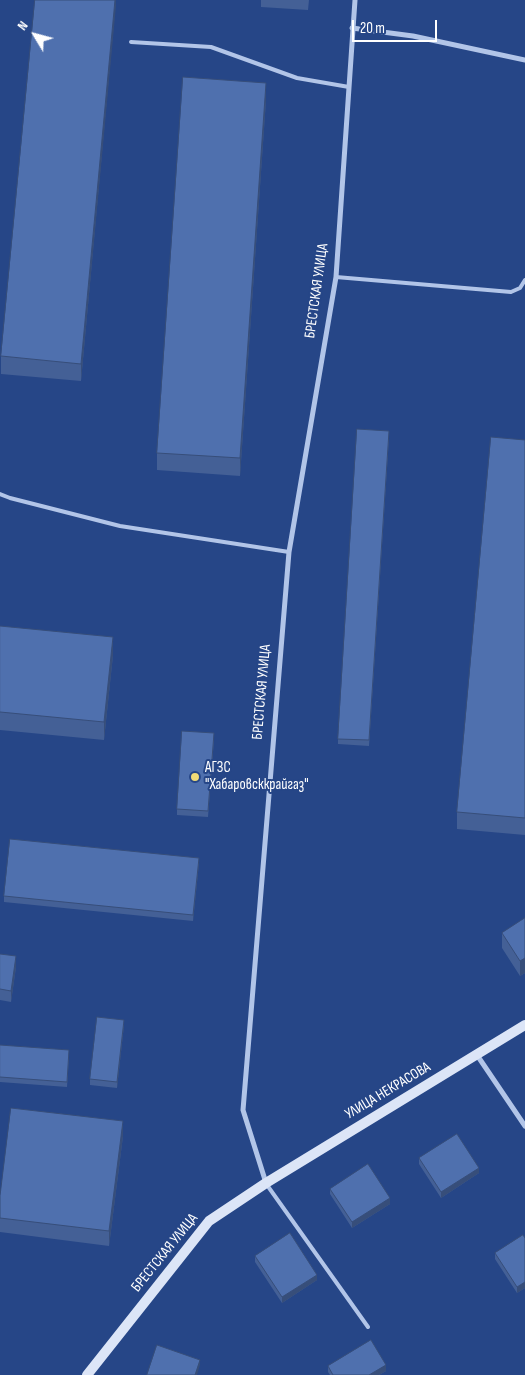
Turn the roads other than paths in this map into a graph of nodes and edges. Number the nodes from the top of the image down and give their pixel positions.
1 (355, 0) edge
2 (352, 28) junction
3 (132, 42) dead end
4 (525, 60) edge
5 (349, 87) junction
6 (336, 277) junction
7 (525, 280) edge
8 (0, 494) edge
9 (289, 552) junction
10 (525, 1025) edge
11 (476, 1055) junction
12 (525, 1126) edge
13 (266, 1183) junction
14 (368, 1326) dead end
15 (87, 1375) edge

1 - 2 street, БРЕСТСКАЯ УЛИЦА
2 - 4 street
2 - 5 street, БРЕСТСКАЯ УЛИЦА
3 - 5 lane
5 - 6 street, БРЕСТСКАЯ УЛИЦА
6 - 7 lane
6 - 9 street, БРЕСТСКАЯ УЛИЦА
8 - 9 lane
9 - 13 street, БРЕСТСКАЯ УЛИЦА
10 - 11 street, УЛИЦА НЕКРАСОВА
11 - 12 street
11 - 13 street, УЛИЦА НЕКРАСОВА
13 - 14 lane
13 - 15 street, БРЕСТСКАЯ УЛИЦА

